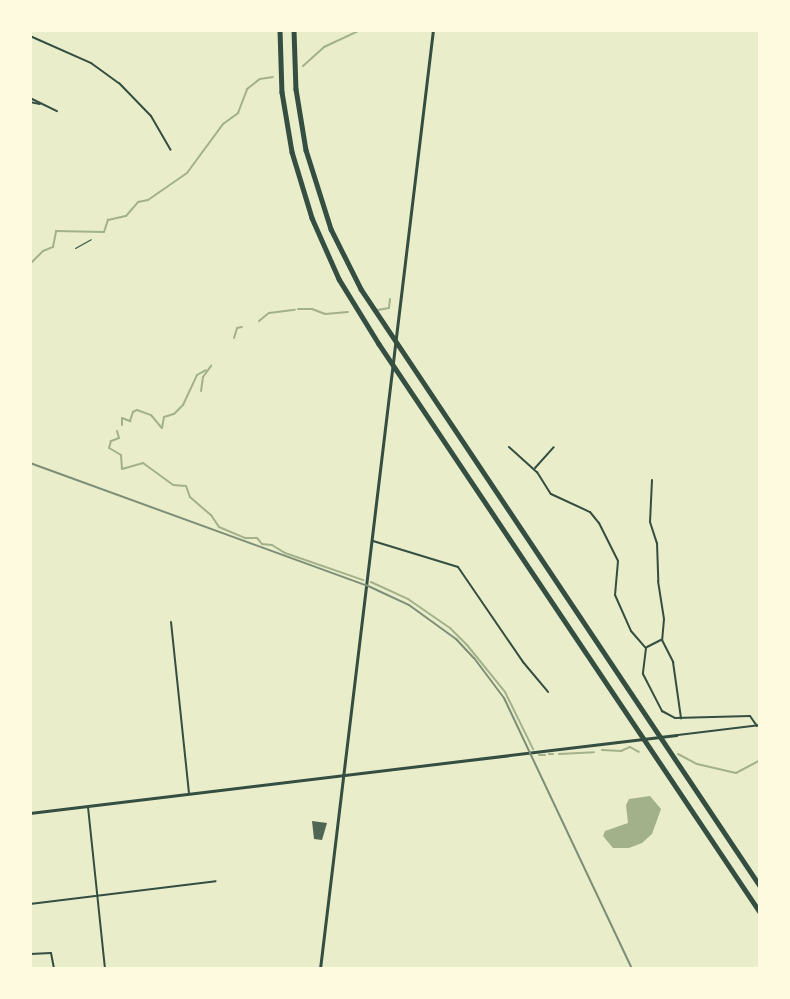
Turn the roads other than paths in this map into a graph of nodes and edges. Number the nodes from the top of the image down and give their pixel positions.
1 (280, 30) edge
2 (294, 30) edge
3 (433, 30) edge
4 (30, 36) edge
5 (30, 100) edge
6 (57, 111) dead end
7 (172, 150) dead end
8 (509, 447) dead end
9 (554, 447) dead end
10 (534, 469) junction
11 (652, 480) dead end
12 (372, 541) junction
13 (171, 622) dead end
14 (662, 640) junction
15 (646, 648) junction
16 (548, 692) dead end
17 (681, 718) junction
18 (759, 726) edge
19 (676, 736) joint
20 (343, 775) junction
21 (189, 793) junction
22 (88, 806) junction
23 (30, 813) edge
24 (216, 881) dead end
25 (760, 886) edge
26 (99, 895) junction
27 (30, 904) edge
28 (760, 912) edge
29 (30, 954) edge
30 (54, 969) edge
31 (105, 969) edge
32 (320, 969) edge

1 - 28 highway
2 - 25 highway
3 - 12 main road
4 - 7 street
5 - 6 street
8 - 10 street
9 - 10 street
10 - 15 street
11 - 14 street
12 - 16 street
12 - 20 main road
13 - 21 street
14 - 15 street
14 - 17 street
15 - 17 street
17 - 18 street
18 - 19 street
19 - 20 main road
20 - 21 main road
20 - 32 main road
21 - 22 main road
22 - 23 main road
22 - 26 street
24 - 26 street
26 - 27 street
26 - 31 street
29 - 30 street

